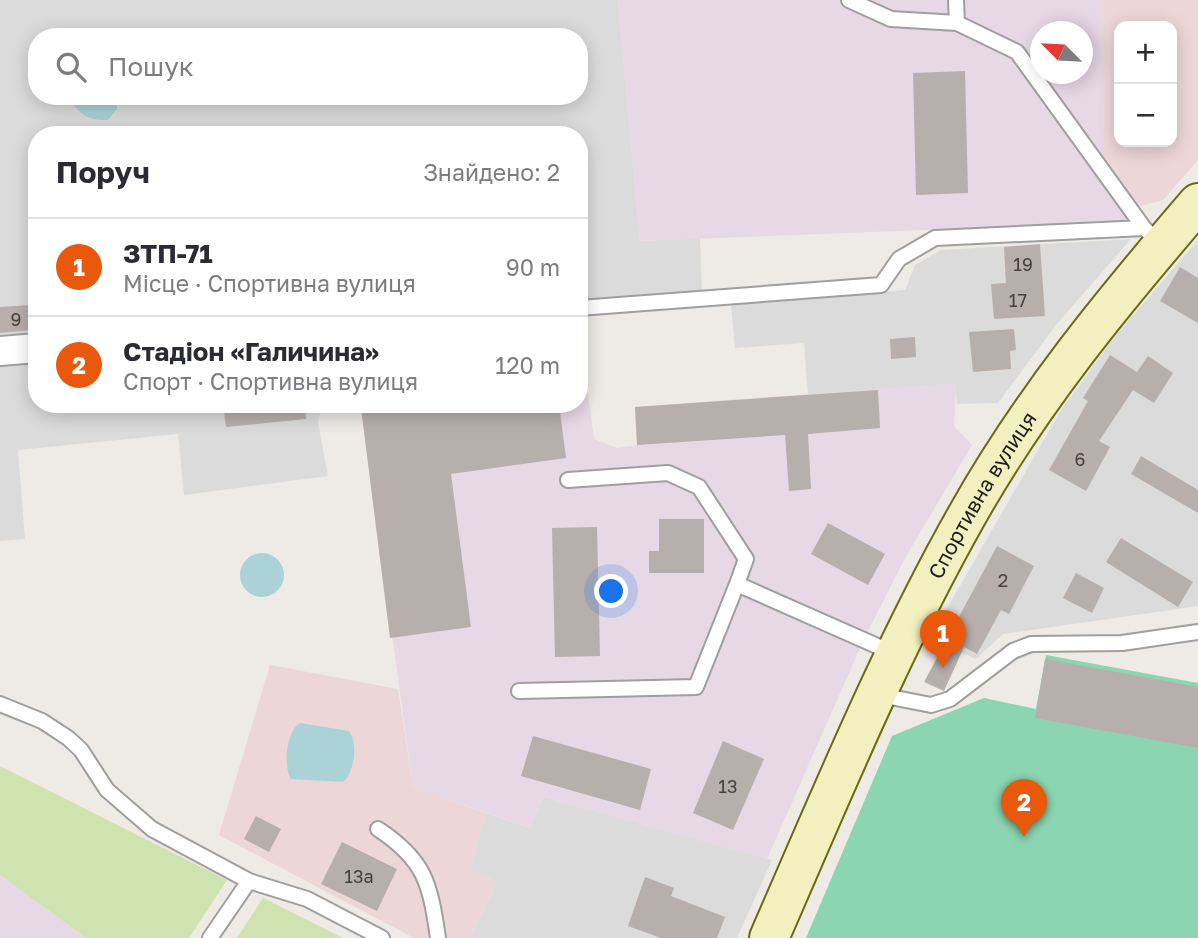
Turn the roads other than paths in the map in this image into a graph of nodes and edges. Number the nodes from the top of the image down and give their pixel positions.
1 (849, 0) edge
2 (956, 0) edge
3 (957, 23) junction
4 (1198, 203) edge
5 (1153, 236) junction
6 (588, 307) edge
7 (28, 349) edge
8 (0, 351) edge
9 (568, 480) dead end
10 (737, 584) junction
11 (1198, 632) edge
12 (894, 653) junction
13 (519, 691) dead end
14 (876, 694) junction
15 (0, 704) edge
16 (378, 829) dead end
17 (249, 881) junction
18 (210, 938) edge
19 (382, 938) edge
20 (438, 938) edge
21 (768, 938) edge

1 - 3 lane
2 - 3 lane
3 - 5 lane
4 - 5 street, Спортивна вулиця
5 - 6 lane
5 - 12 street, Спортивна вулиця
7 - 8 street
9 - 10 lane
10 - 12 lane
10 - 13 lane
11 - 14 lane
12 - 14 street, Спортивна вулиця
14 - 21 street, Спортивна вулиця
15 - 17 lane
16 - 20 lane
17 - 18 lane
17 - 19 lane

